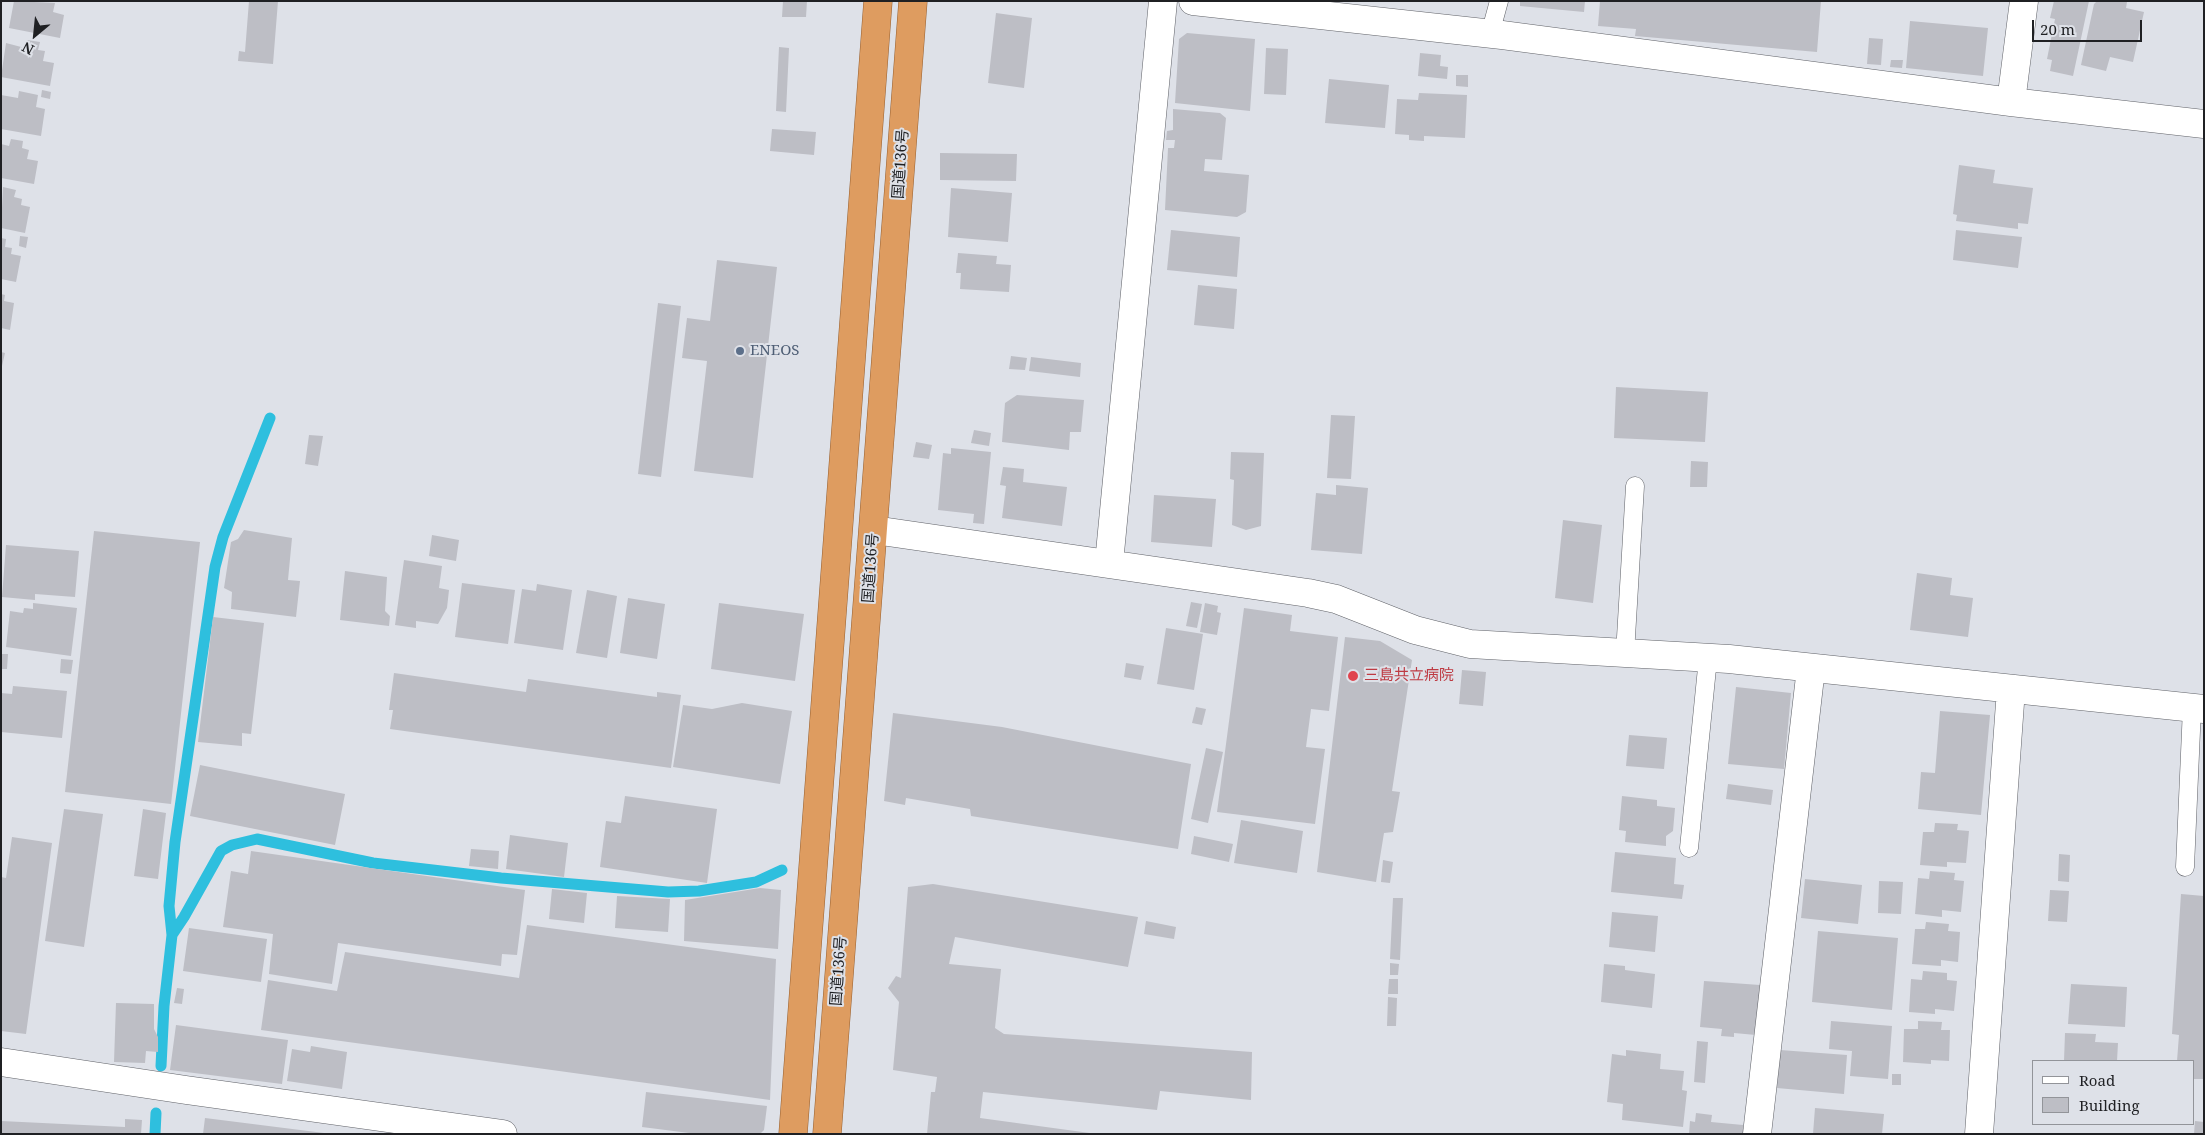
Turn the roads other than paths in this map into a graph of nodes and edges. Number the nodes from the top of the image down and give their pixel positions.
1 (878, 1) edge
2 (913, 1) edge
3 (1163, 1) edge
4 (1193, 1) edge
5 (1499, 1) edge
6 (2024, 1) edge
7 (1490, 34) junction
8 (2011, 102) junction
9 (2204, 124) edge
10 (1635, 486) dead end
11 (874, 530) junction
12 (1109, 563) junction
13 (1625, 654) junction
14 (1708, 658) junction
15 (1811, 668) junction
16 (2011, 689) junction
17 (2198, 709) edge
18 (1689, 848) dead end
19 (2185, 867) dead end
20 (1, 1062) edge
21 (502, 1134) edge
22 (793, 1134) edge
23 (827, 1134) edge
24 (1757, 1134) edge
25 (1979, 1134) edge

1 - 22 highway
2 - 11 highway, 国道136号
3 - 12 street
4 - 7 street
5 - 7 lane
6 - 8 street
7 - 8 street
8 - 9 street
10 - 13 lane
11 - 12 street
11 - 23 highway, 国道136号
12 - 13 street
13 - 14 street
14 - 15 street
14 - 18 lane
15 - 16 street
15 - 24 street
16 - 17 street
16 - 25 street
17 - 19 lane
20 - 21 street

